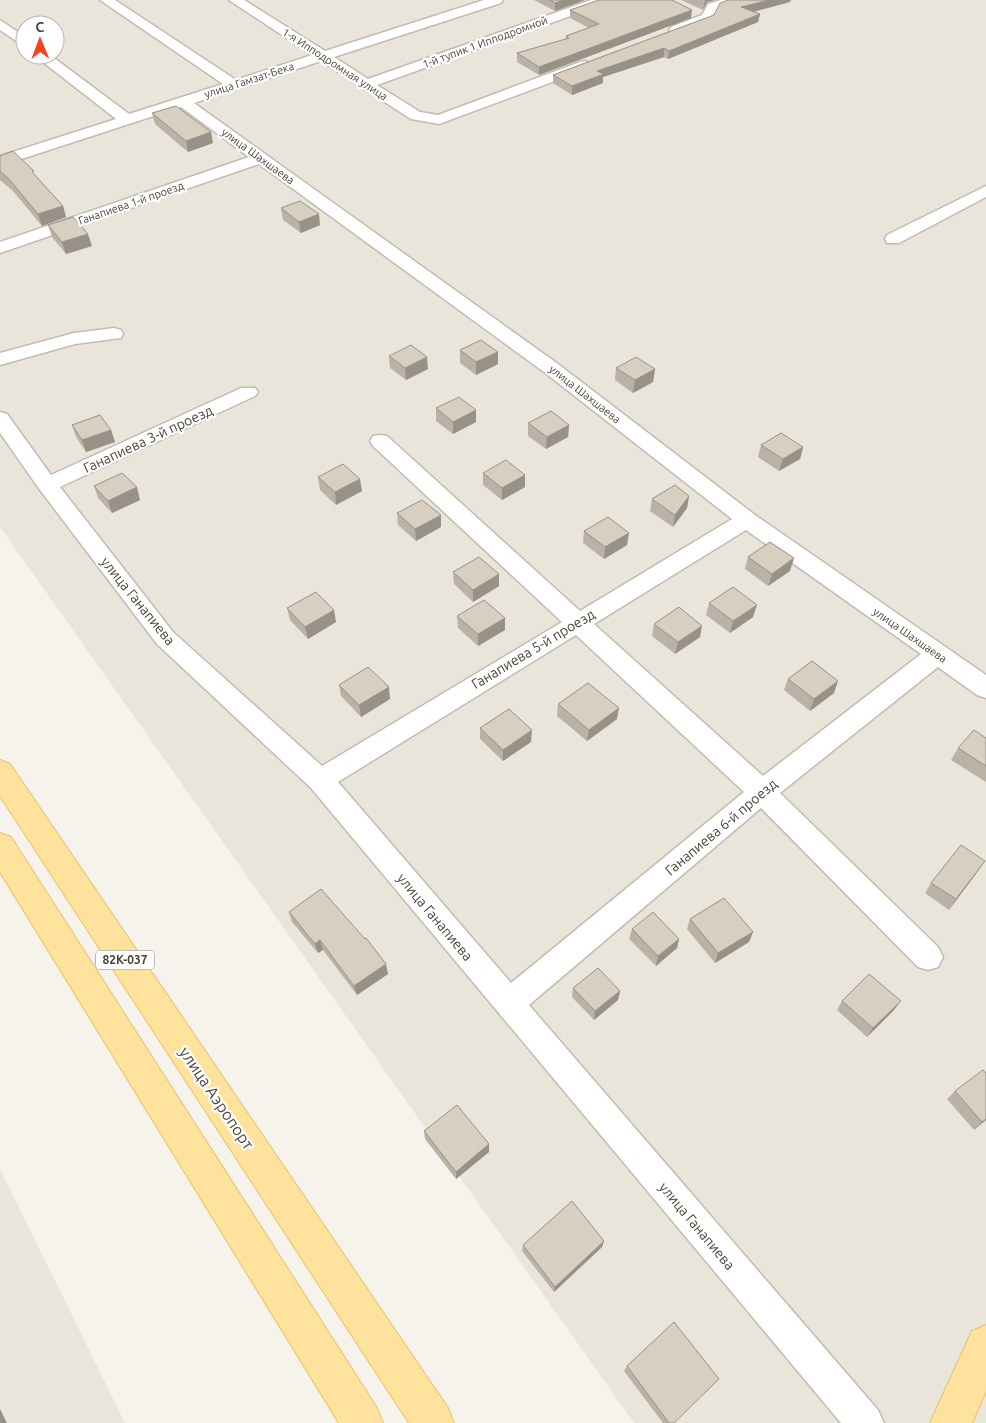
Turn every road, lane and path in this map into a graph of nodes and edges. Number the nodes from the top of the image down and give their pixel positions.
1 (106, 0) edge
2 (234, 0) edge
3 (498, 0) edge
4 (604, 0) edge
5 (734, 0) edge
6 (690, 11) edge
7 (707, 18) junction
8 (0, 24) edge
9 (15, 35) edge
10 (661, 36) edge
11 (323, 56) junction
12 (596, 60) edge
13 (54, 65) edge
14 (367, 84) junction
15 (234, 85) junction
16 (183, 102) junction
17 (127, 120) junction
18 (261, 158) junction
19 (0, 161) edge
20 (986, 190) edge
21 (893, 239) dead end
22 (0, 248) edge
23 (114, 334) dead end
24 (0, 359) edge
25 (248, 392) dead end
26 (0, 418) edge
27 (380, 441) dead end
28 (47, 485) junction
29 (747, 520) junction
30 (578, 622) junction
31 (938, 654) junction
32 (986, 688) edge
33 (0, 772) edge
34 (320, 780) junction
35 (762, 792) junction
36 (0, 846) edge
37 (928, 958) dead end
38 (508, 1004) junction
39 (986, 1345) edge
40 (362, 1423) edge
41 (433, 1423) edge
42 (865, 1423) edge
43 (951, 1423) edge

1 - 15 street
2 - 11 street, 1-я Ипподромная улица
3 - 11 street, улица Гамзат-Бека
4 - 14 street, 1-й тупик 1 Ипподромной
5 - 7 street
6 - 7 street
7 - 10 street
8 - 9 street
11 - 14 street, 1-я Ипподромная улица
11 - 15 street, улица Гамзат-Бека
12 - 14 street, 1-я Ипподромная улица
13 - 17 street
15 - 16 street, улица Гамзат-Бека
16 - 17 street, улица Гамзат-Бека
16 - 18 street, улица Шахшаева
17 - 19 street, улица Гамзат-Бека
18 - 22 street, Ганапиева 1-й проезд
18 - 29 street, улица Шахшаева
20 - 21 street
23 - 24 street
25 - 28 street, Ганапиева 3-й проезд
26 - 28 street, улица Ганапиева
27 - 30 street
28 - 34 street, улица Ганапиева
29 - 30 street, Ганапиева 5-й проезд
29 - 31 street, улица Шахшаева
30 - 34 street, Ганапиева 5-й проезд
30 - 35 street
31 - 32 street, улица Шахшаева
31 - 35 street, Ганапиева 6-й проезд
33 - 41 main road, улица Аэропорт / 82К-037
34 - 38 street, улица Ганапиева
35 - 37 street
35 - 38 street, Ганапиева 6-й проезд
36 - 40 main road
38 - 42 street, улица Ганапиева
39 - 43 main road

